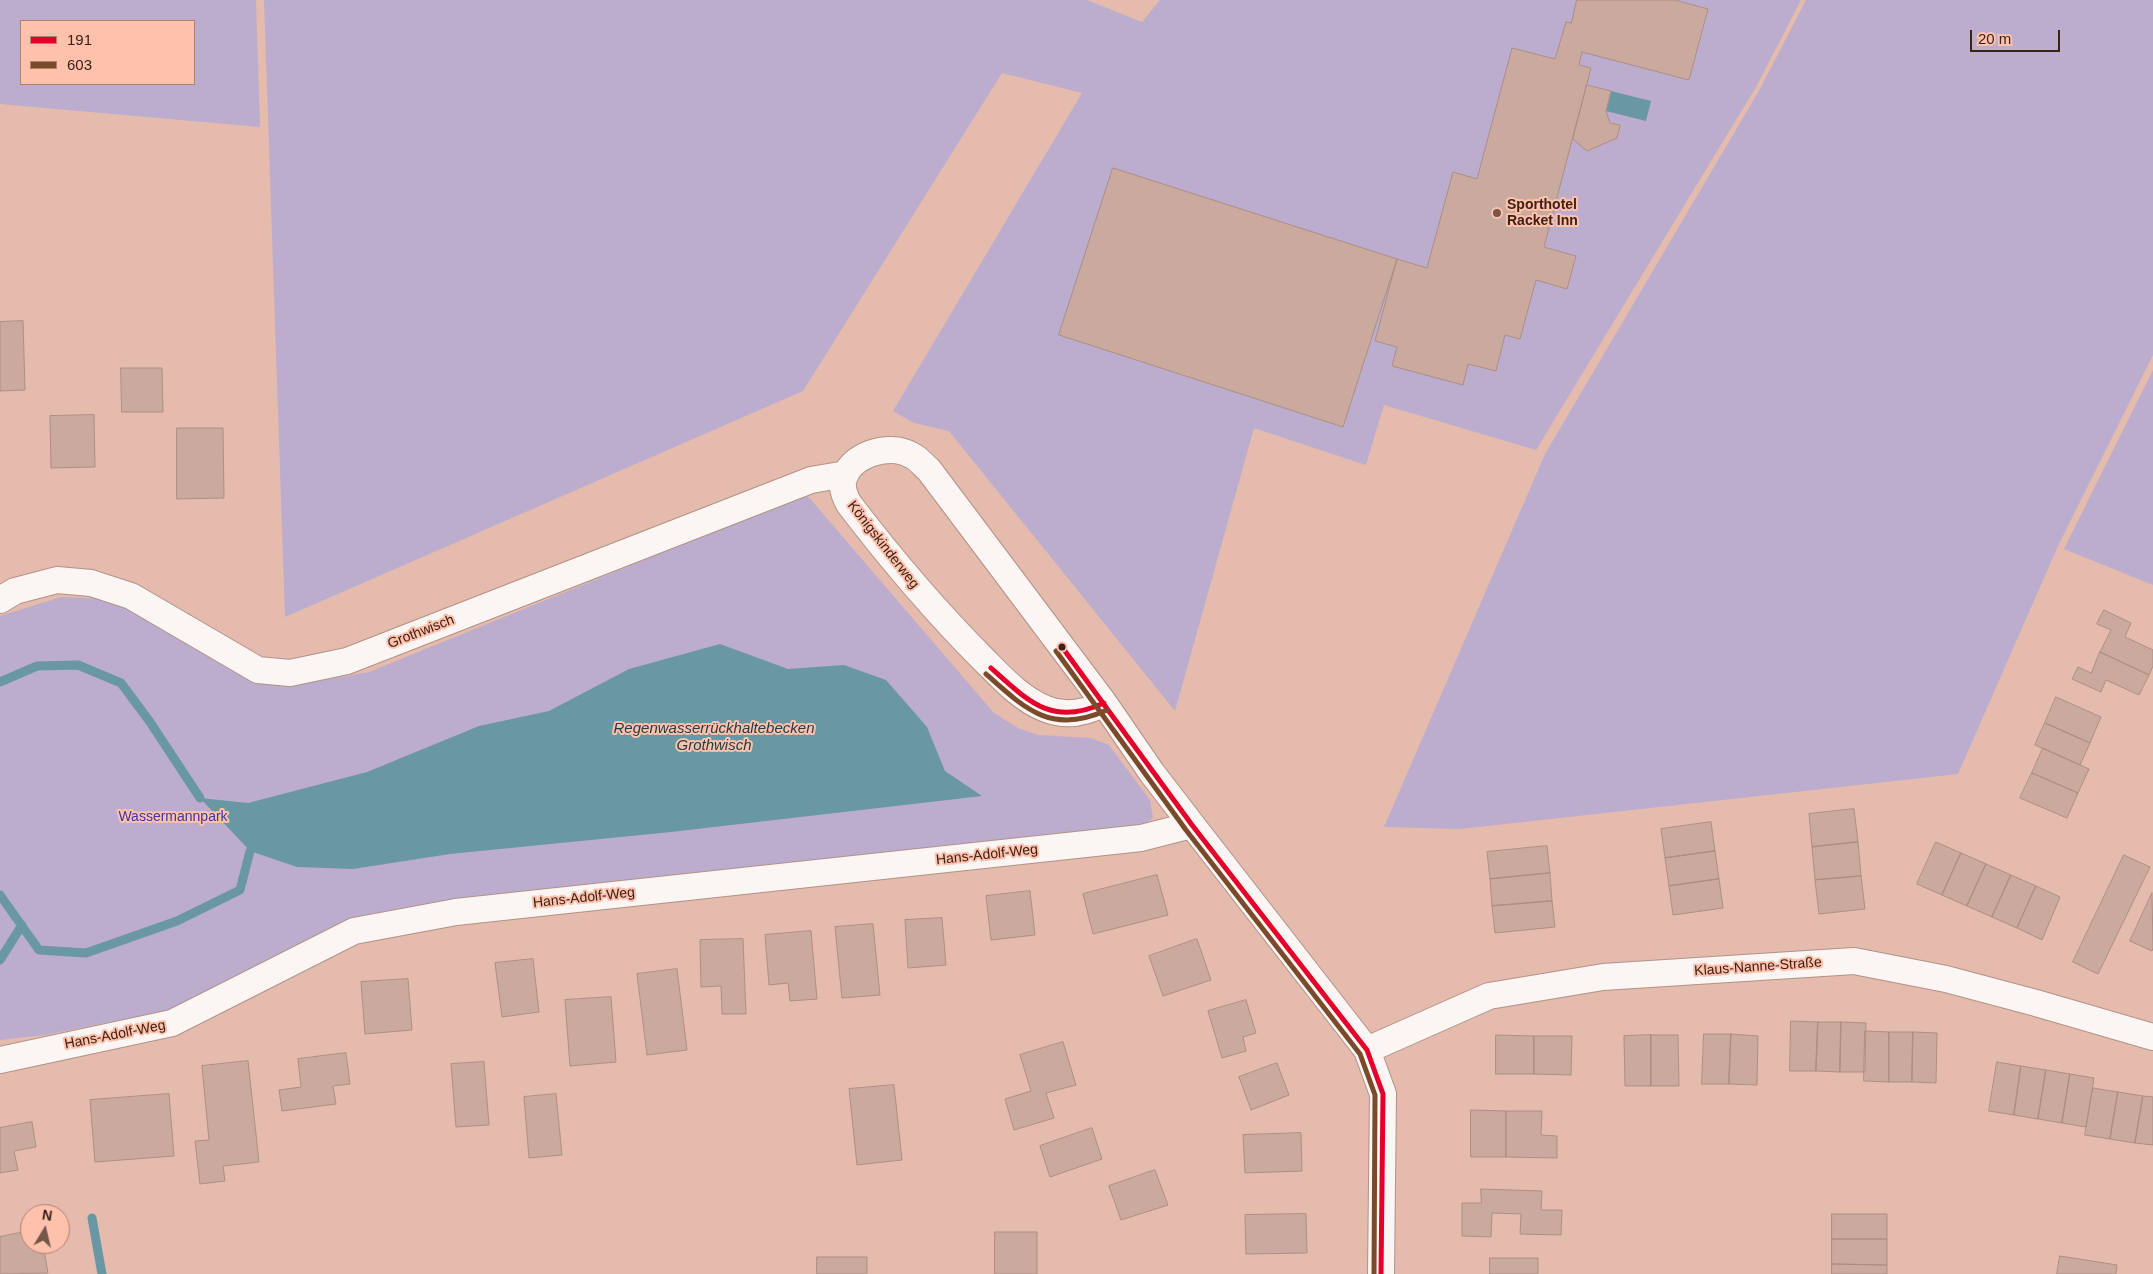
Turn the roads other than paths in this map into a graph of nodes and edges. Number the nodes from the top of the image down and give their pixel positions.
1 (846, 474) junction
2 (0, 600) edge
3 (1104, 703) junction
4 (1192, 825) junction
5 (2153, 1037) edge
6 (1367, 1050) junction
7 (0, 1060) edge
8 (1381, 1274) edge

1 - 2 street, Grothwisch
1 - 3 street, Königskinderweg
1 - 3 street
3 - 4 street
4 - 6 street
4 - 7 street, Hans-Adolf-Weg
5 - 6 street, Klaus-Nanne-Straße
6 - 8 street

